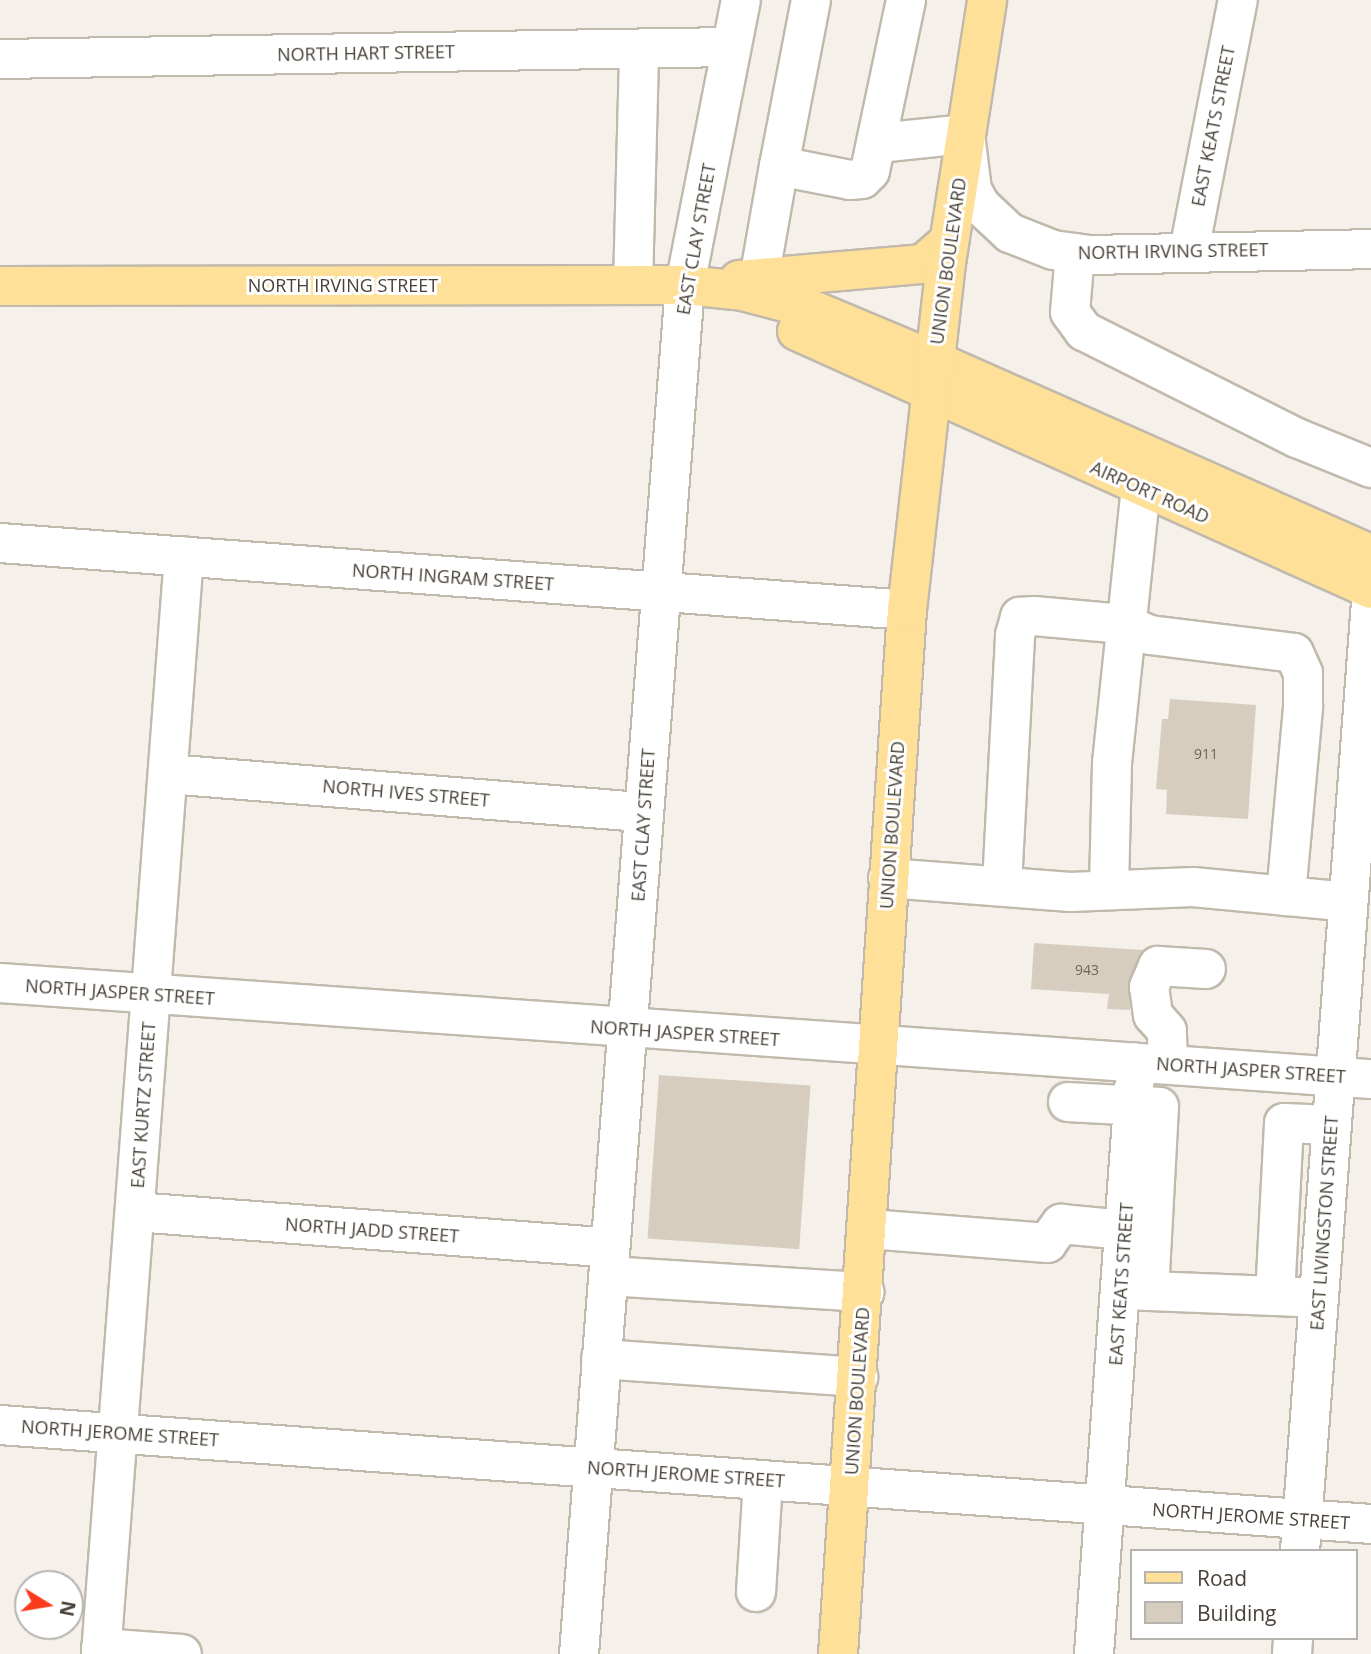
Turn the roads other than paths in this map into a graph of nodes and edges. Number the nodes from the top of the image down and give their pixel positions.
1 (741, 0) edge
2 (811, 0) edge
3 (906, 0) edge
4 (988, 0) edge
5 (1238, 0) edge
6 (731, 47) junction
7 (639, 49) junction
8 (0, 59) edge
9 (965, 134) junction
10 (878, 143) junction
11 (779, 166) junction
12 (949, 241) junction
13 (1371, 249) edge
14 (1189, 251) junction
15 (1074, 253) junction
16 (759, 279) junction
17 (634, 285) junction
18 (685, 285) junction
19 (0, 286) edge
20 (932, 377) junction
21 (1371, 468) edge
22 (1141, 488) junction
23 (0, 542) edge
24 (1371, 554) edge
25 (184, 556) junction
26 (1371, 589) edge
27 (660, 592) junction
28 (1371, 602) edge
29 (907, 611) junction
30 (1124, 624) junction
31 (168, 774) junction
32 (643, 812) junction
33 (888, 878) junction
34 (1002, 885) junction
35 (1109, 887) junction
36 (1286, 896) junction
37 (1348, 902) junction
38 (1206, 969) dead end
39 (0, 984) edge
40 (151, 995) junction
41 (627, 1030) junction
42 (880, 1045) junction
43 (1152, 1063) junction
44 (1353, 1078) edge
45 (1068, 1102) dead end
46 (1133, 1105) junction
47 (1332, 1125) junction
48 (135, 1212) junction
49 (869, 1229) junction
50 (1125, 1230) junction
51 (609, 1262) junction
52 (1135, 1290) junction
53 (865, 1292) junction
54 (1275, 1296) junction
55 (1318, 1298) junction
56 (601, 1359) junction
57 (858, 1377) junction
58 (0, 1425) edge
59 (118, 1433) junction
60 (593, 1468) junction
61 (764, 1480) junction
62 (850, 1486) junction
63 (1106, 1505) junction
64 (1371, 1524) edge
65 (1301, 1535) edge
66 (756, 1592) dead end
67 (101, 1651) edge
68 (182, 1654) edge
69 (579, 1654) edge
70 (838, 1654) edge
71 (1094, 1654) edge

1 - 6 street, EAST CLAY STREET
2 - 11 street
3 - 10 street
4 - 9 main road, UNION BOULEVARD
5 - 14 street, EAST KEATS STREET
6 - 7 street, NORTH HART STREET
6 - 18 street, EAST CLAY STREET
7 - 8 street, NORTH HART STREET
7 - 17 street
9 - 10 street
9 - 12 main road, UNION BOULEVARD
9 - 15 street, NORTH IRVING STREET
10 - 11 street
11 - 16 street
12 - 16 main road
12 - 20 main road, UNION BOULEVARD
13 - 14 street, NORTH IRVING STREET
14 - 15 street, NORTH IRVING STREET
15 - 21 street
16 - 18 main road
17 - 18 main road, NORTH IRVING STREET
17 - 19 main road, NORTH IRVING STREET
18 - 20 main road, NORTH IRVING STREET
18 - 27 street, EAST CLAY STREET
20 - 22 main road, AIRPORT ROAD
20 - 24 main road, AIRPORT ROAD
20 - 29 main road, UNION BOULEVARD
22 - 26 main road, AIRPORT ROAD
22 - 30 street
23 - 25 street, NORTH INGRAM STREET
25 - 27 street, NORTH INGRAM STREET
25 - 31 street, EAST KURTZ STREET
27 - 29 street, NORTH INGRAM STREET
27 - 32 street, EAST CLAY STREET
28 - 37 street, EAST LIVINGSTON STREET
29 - 33 main road, UNION BOULEVARD
30 - 34 street
30 - 35 street
30 - 36 street
31 - 32 street, NORTH IVES STREET
31 - 40 street, EAST KURTZ STREET
32 - 41 street, EAST CLAY STREET
33 - 34 street
33 - 42 main road, UNION BOULEVARD
34 - 35 street
35 - 36 street
36 - 37 street
37 - 44 street, EAST LIVINGSTON STREET
38 - 43 street, EAST KEATS STREET
39 - 40 street, NORTH JASPER STREET
40 - 41 street, NORTH JASPER STREET
40 - 48 street, EAST KURTZ STREET
41 - 42 street, NORTH JASPER STREET
41 - 51 street, EAST CLAY STREET
42 - 43 street, NORTH JASPER STREET
42 - 49 main road, UNION BOULEVARD
43 - 44 street, NORTH JASPER STREET
43 - 46 street, EAST KEATS STREET
44 - 47 street, EAST LIVINGSTON STREET
45 - 46 street
46 - 50 street, EAST KEATS STREET
46 - 52 street
47 - 54 street
47 - 55 street, EAST LIVINGSTON STREET
48 - 51 street, NORTH JADD STREET
48 - 59 street, EAST KURTZ STREET
49 - 50 street
49 - 53 main road, UNION BOULEVARD
50 - 52 street, EAST KEATS STREET
51 - 53 street, NORTH JADD STREET
51 - 56 street, EAST CLAY STREET
52 - 54 street
52 - 63 street, EAST KEATS STREET
53 - 57 main road, UNION BOULEVARD
54 - 55 street
55 - 65 street, EAST LIVINGSTON STREET
56 - 57 street
56 - 60 street, EAST CLAY STREET
57 - 62 main road, UNION BOULEVARD
58 - 59 street, NORTH JEROME STREET
59 - 60 street, NORTH JEROME STREET
59 - 67 street, EAST KURTZ STREET
60 - 61 street, NORTH JEROME STREET
60 - 69 street, EAST CLAY STREET
61 - 62 street, NORTH JEROME STREET
61 - 66 street
62 - 63 street, NORTH JEROME STREET
62 - 70 main road, UNION BOULEVARD
63 - 65 street, NORTH JEROME STREET
63 - 71 street, EAST KEATS STREET
64 - 65 street, NORTH JEROME STREET
67 - 68 street

